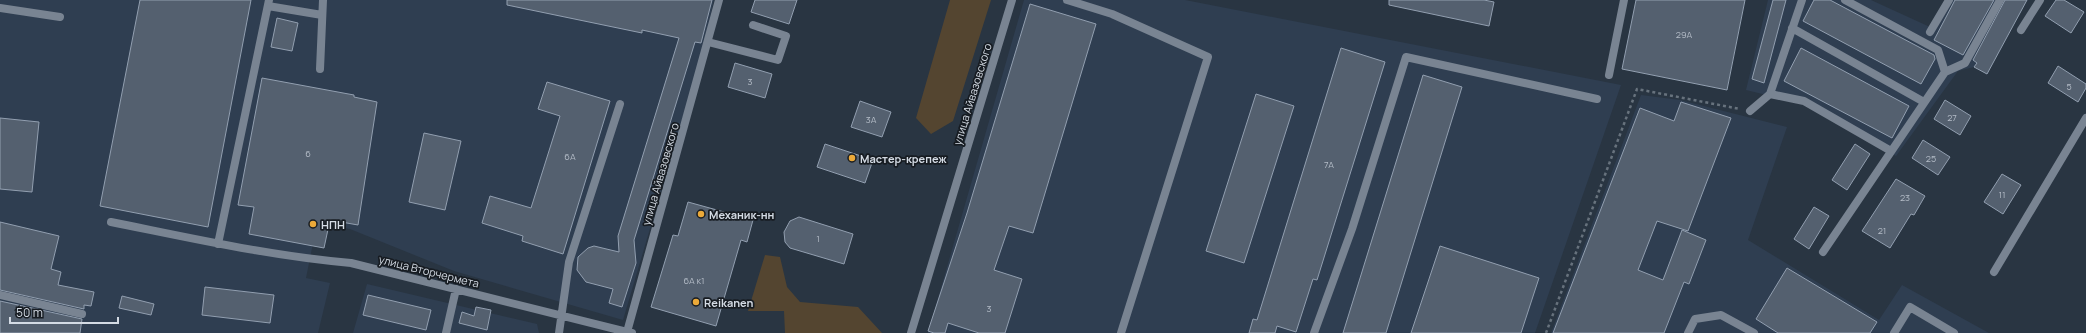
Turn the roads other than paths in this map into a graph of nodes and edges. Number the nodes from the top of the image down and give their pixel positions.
1 (323, 0) edge
2 (719, 0) edge
3 (1012, 0) edge
4 (1067, 0) edge
5 (1624, 0) edge
6 (1802, 0) edge
7 (1845, 0) edge
8 (1948, 0) edge
9 (2000, 0) edge
10 (2040, 0) edge
11 (269, 3) edge
12 (0, 8) edge
13 (322, 15) junction
14 (60, 17) dead end
15 (753, 25) dead end
16 (1792, 28) junction
17 (2021, 30) dead end
18 (1930, 32) dead end
19 (708, 42) junction
20 (320, 69) dead end
21 (1945, 72) junction
22 (1609, 75) dead end
23 (1770, 94) junction
24 (1597, 99) dead end
25 (1924, 102) junction
26 (620, 104) dead end
27 (1750, 111) road end
28 (2086, 118) edge
29 (1892, 151) junction
30 (111, 222) dead end
31 (218, 244) junction
32 (1823, 252) dead end
33 (1994, 272) dead end
34 (456, 289) junction
35 (0, 295) edge
36 (82, 314) dead end
37 (562, 315) junction
38 (610, 330) edge
39 (630, 332) edge
40 (446, 333) edge
41 (559, 333) edge
42 (911, 333) edge
43 (1121, 333) edge
44 (1314, 333) edge
45 (1688, 333) edge
46 (1754, 333) edge
47 (1894, 333) edge
48 (1954, 333) edge

1 - 13 street
2 - 19 street, улица Айвазовского
3 - 42 street, улица Айвазовского
4 - 43 street
5 - 22 street
6 - 16 street
7 - 21 street
8 - 18 street
9 - 21 street
10 - 17 street
11 - 13 street
11 - 31 street
12 - 14 street
13 - 20 street
15 - 19 street
16 - 23 street
16 - 25 street
19 - 39 street, улица Айвазовского
21 - 25 street
23 - 27 street
23 - 29 street
24 - 44 street
25 - 29 street
26 - 37 street
28 - 33 street
29 - 32 street
30 - 31 street, улица Вторчермета
31 - 34 street, улица Вторчермета
34 - 37 street, улица Вторчермета
34 - 40 street
35 - 36 street
37 - 38 street, улица Вторчермета
37 - 41 street
38 - 39 street, улица Вторчермета
45 - 46 street
47 - 48 street

